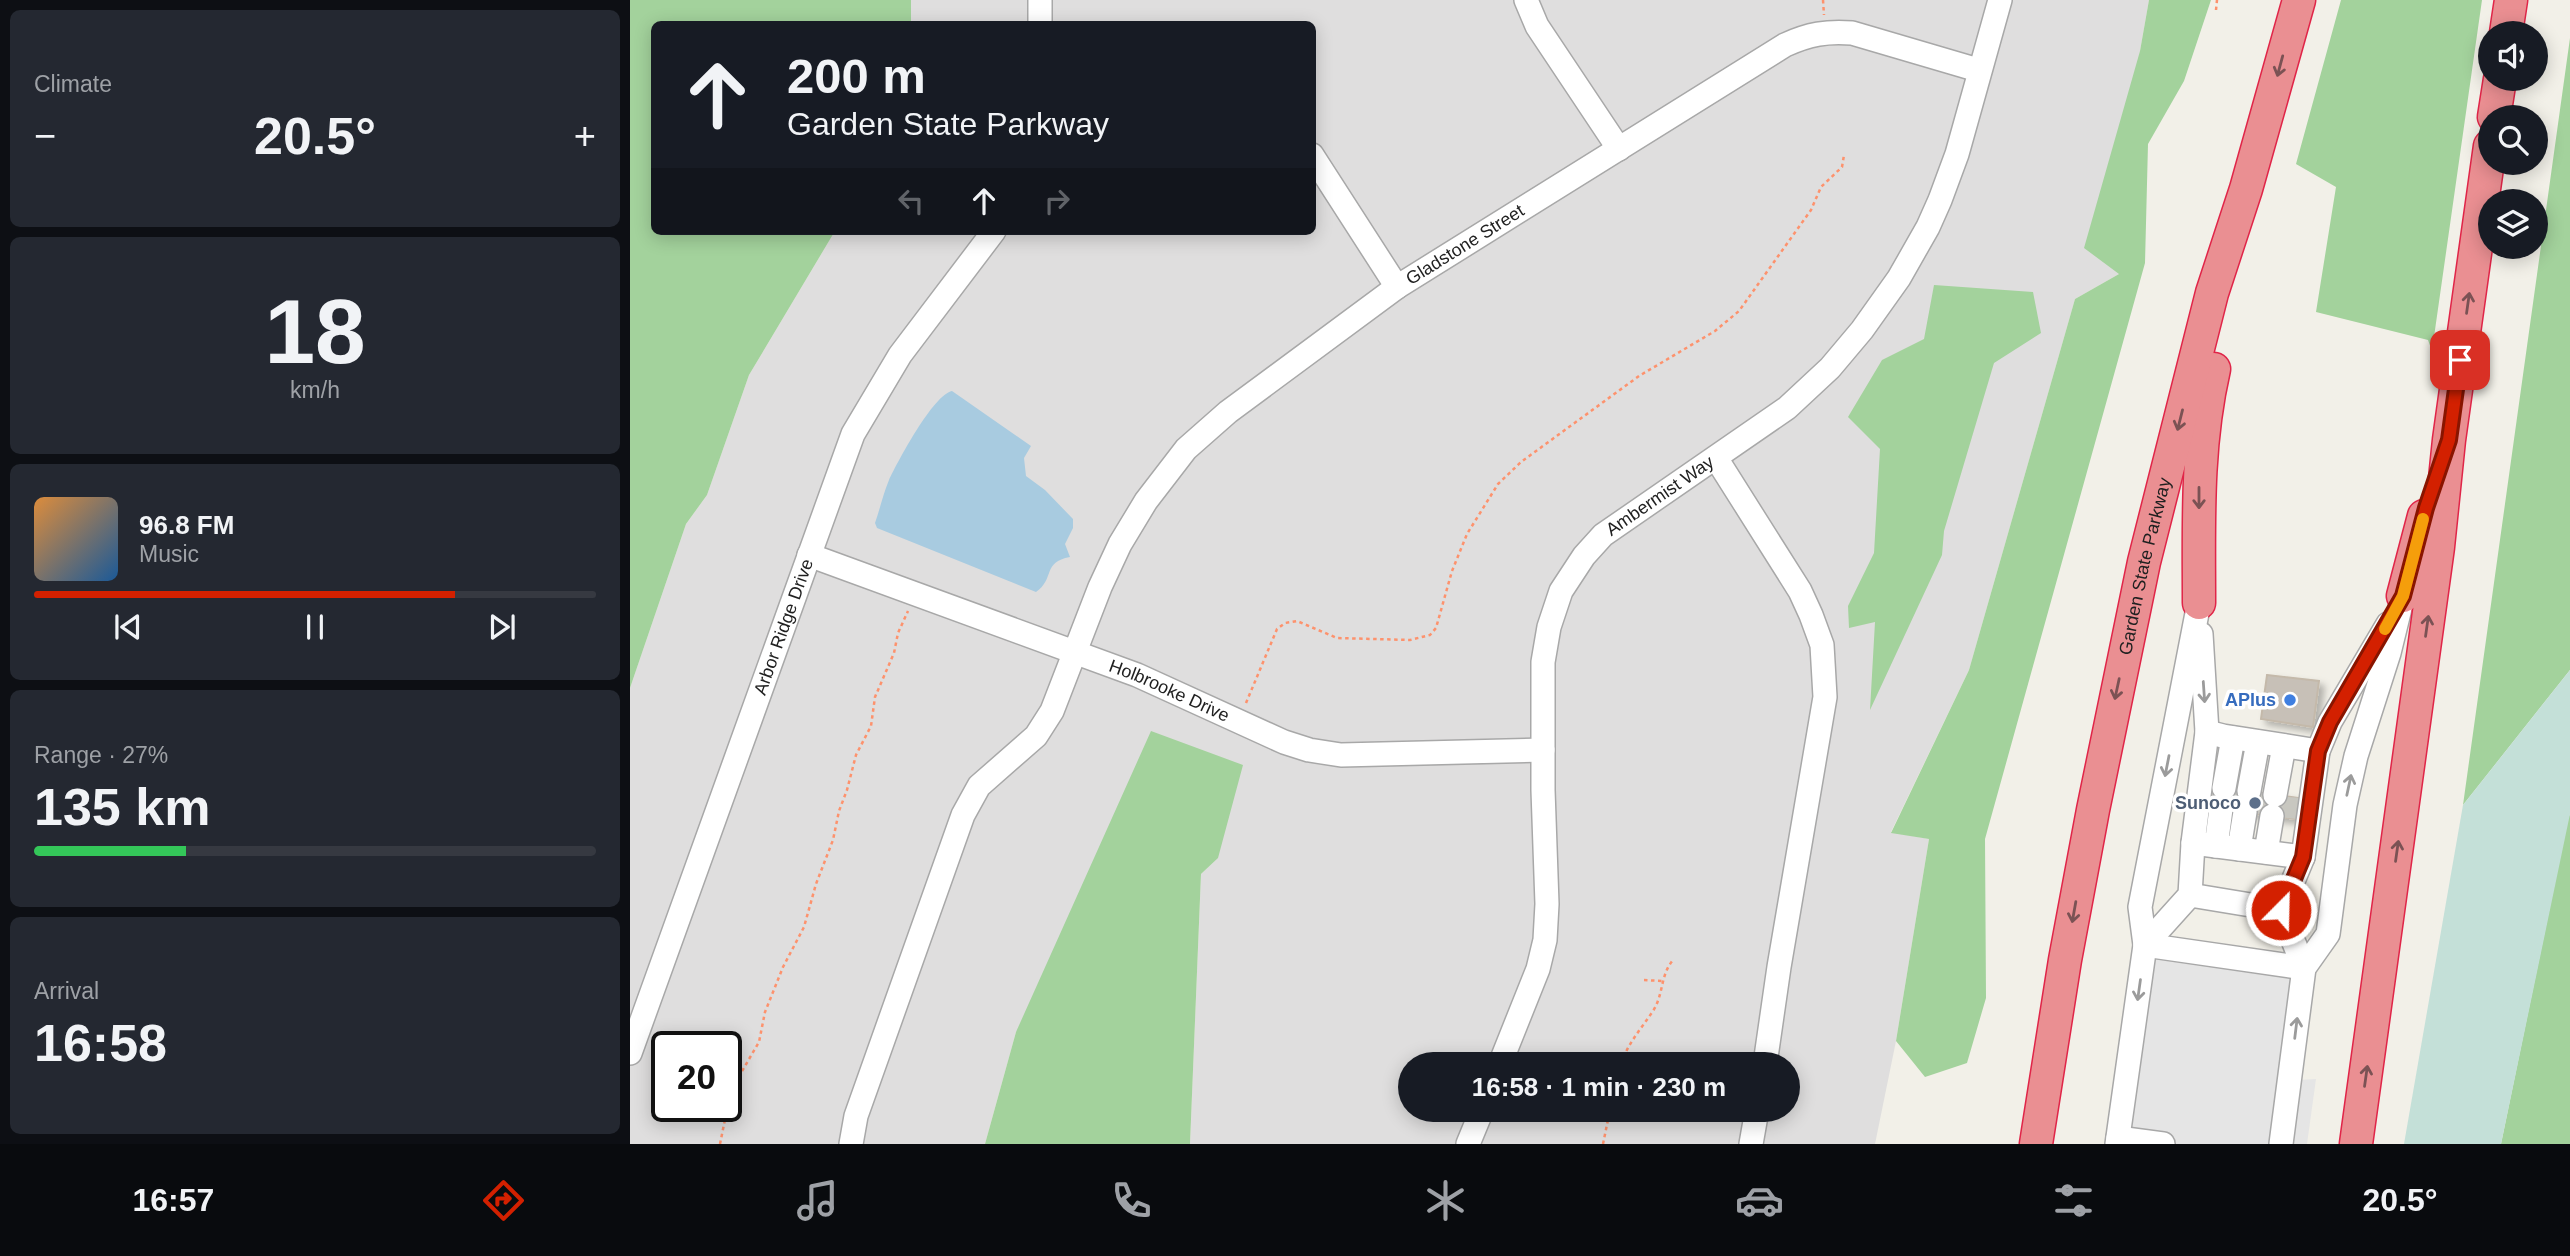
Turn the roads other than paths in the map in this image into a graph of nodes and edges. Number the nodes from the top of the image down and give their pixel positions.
1 (1040, 0) edge
2 (1526, 0) edge
3 (2000, 0) edge
4 (2299, 0) edge
5 (2511, 0) edge
6 (1040, 21) edge
7 (2508, 21) edge
8 (1978, 70) junction
9 (1619, 149) junction
10 (1316, 161) edge
11 (2486, 175) edge
12 (2246, 189) junction
13 (991, 235) edge
14 (1397, 287) junction
15 (2449, 440) junction
16 (1716, 458) junction
17 (809, 555) junction
18 (2403, 596) junction
19 (2199, 603) junction
20 (1075, 653) junction
21 (2265, 743) junction
22 (1543, 750) junction
23 (2255, 803) junction
24 (2248, 850) junction
25 (2190, 895) junction
26 (2281, 910) junction
27 (2146, 946) junction
28 (2304, 968) junction
29 (1505, 1052) edge
30 (1767, 1052) edge
31 (630, 1053) edge
32 (1477, 1122) edge
33 (1755, 1122) edge
34 (2118, 1141) edge
35 (851, 1144) edge
36 (1468, 1144) edge
37 (1751, 1144) edge
38 (2036, 1144) edge
39 (2163, 1144) edge
40 (2281, 1144) edge
41 (2356, 1144) edge

1 - 6 street
2 - 9 street
3 - 8 street, Ambermist Way
4 -> 12 highway, Garden State Parkway
5 - 7 highway
8 - 9 street, Gladstone Street
8 - 16 street, Ambermist Way
9 - 14 street, Gladstone Street
10 - 14 street
15 -> 11 highway
12 -> 19 highway
12 -> 38 highway, Garden State Parkway
13 - 17 street, Arbor Ridge Drive
14 - 20 street, Gladstone Street
15 - 18 highway
41 -> 15 highway
16 - 22 street, Ambermist Way
16 - 30 street
17 - 20 street, Holbrooke Drive
17 - 31 street, Arbor Ridge Drive
18 - 21 street
28 -> 18 street
19 -> 21 street
19 -> 27 street
20 - 22 street, Holbrooke Drive
20 - 35 street
21 - 23 street
21 - 23 street
21 - 23 street
21 - 24 street
21 - 24 street
22 - 29 street, Ambermist Way
23 - 24 street
23 - 24 street
23 - 24 street
24 - 25 street
24 - 26 street
25 - 26 street
25 - 27 street
26 - 28 street
27 - 28 street
27 -> 34 street
40 -> 28 street
32 - 36 street
33 - 37 street
34 - 39 street

